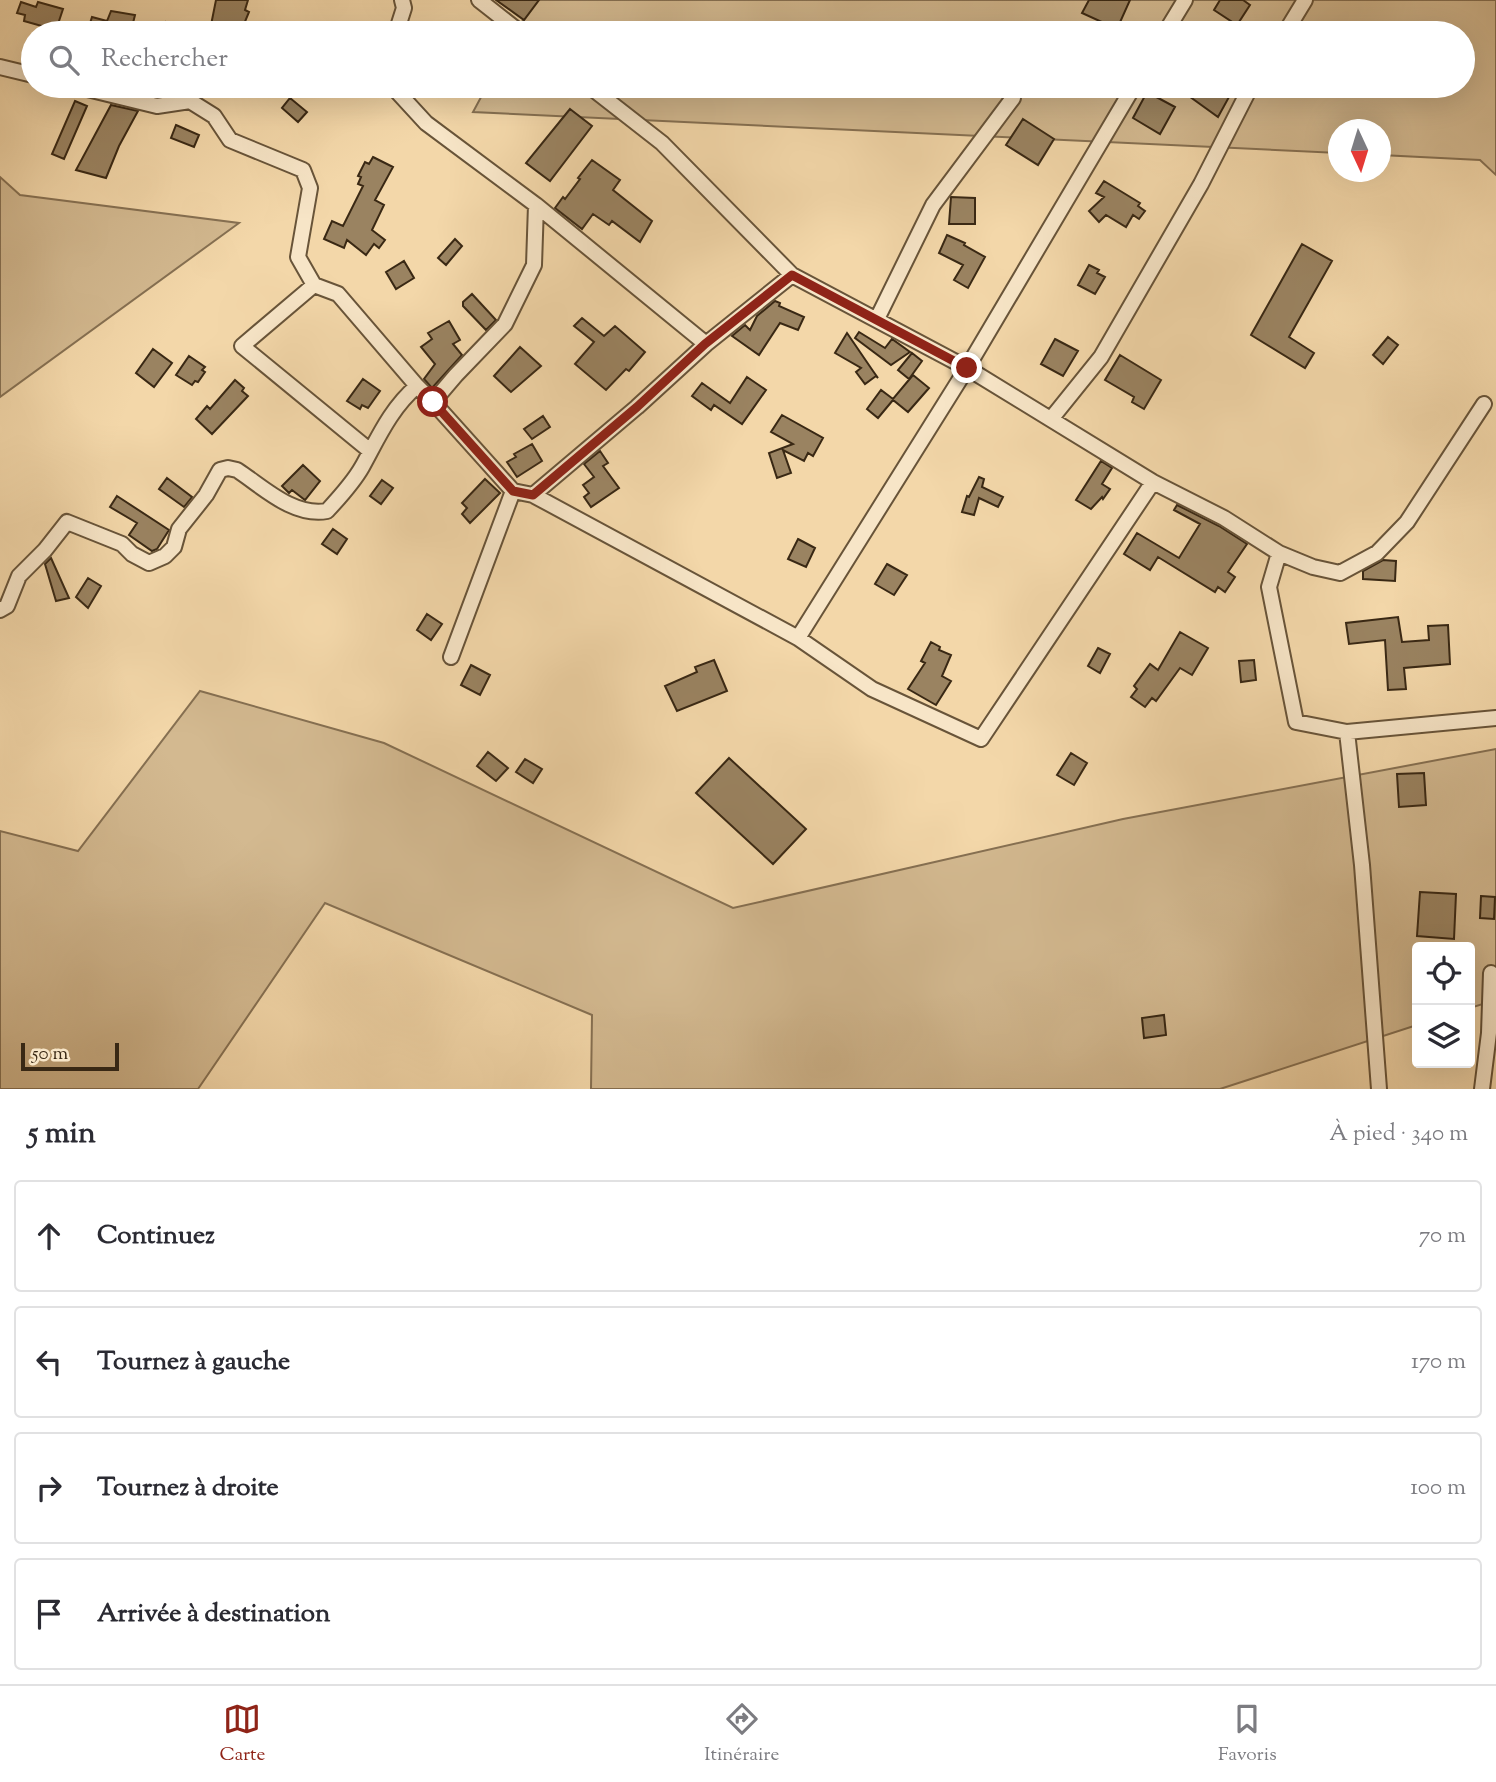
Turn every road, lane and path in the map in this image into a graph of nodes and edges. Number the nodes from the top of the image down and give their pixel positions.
1 (402, 0) edge
2 (479, 0) edge
3 (1185, 0) edge
4 (1305, 0) edge
5 (400, 21) edge
6 (506, 21) edge
7 (1172, 21) edge
8 (1292, 21) edge
9 (0, 67) edge
10 (21, 72) edge
11 (124, 98) edge
12 (401, 98) edge
13 (604, 98) edge
14 (1013, 98) dead end
15 (1126, 98) edge
16 (1245, 98) edge
17 (536, 205) junction
18 (792, 275) junction
19 (314, 285) junction
20 (877, 319) junction
21 (705, 344) junction
22 (967, 368) junction
23 (417, 386) junction
24 (433, 402) junction
25 (1484, 404) dead end
26 (1051, 419) junction
27 (369, 450) junction
28 (1153, 482) junction
29 (513, 491) junction
30 (533, 495) junction
31 (1279, 553) junction
32 (0, 610) edge
33 (798, 638) junction
34 (451, 657) dead end
35 (1496, 718) edge
36 (1347, 732) junction
37 (1491, 973) dead end
38 (1379, 1089) edge
39 (1482, 1089) edge

1 - 5 street
2 - 6 street
3 - 7 street
4 - 8 street
9 - 10 street
11 - 19 street
12 - 17 street
13 - 18 street
14 - 20 street
15 - 22 street
16 - 26 street
17 - 21 street
17 - 24 street
18 - 20 street
18 - 21 street
19 - 23 street
19 - 27 street
20 - 22 street
21 - 30 street
22 - 26 street
22 - 33 street
23 - 24 street
23 - 27 street
24 - 29 street
25 - 31 street
26 - 28 street
27 - 32 street
28 - 31 street
28 - 33 street
29 - 30 street
29 - 34 street
30 - 33 street
31 - 36 street
35 - 36 street
36 - 38 street
37 - 39 street

